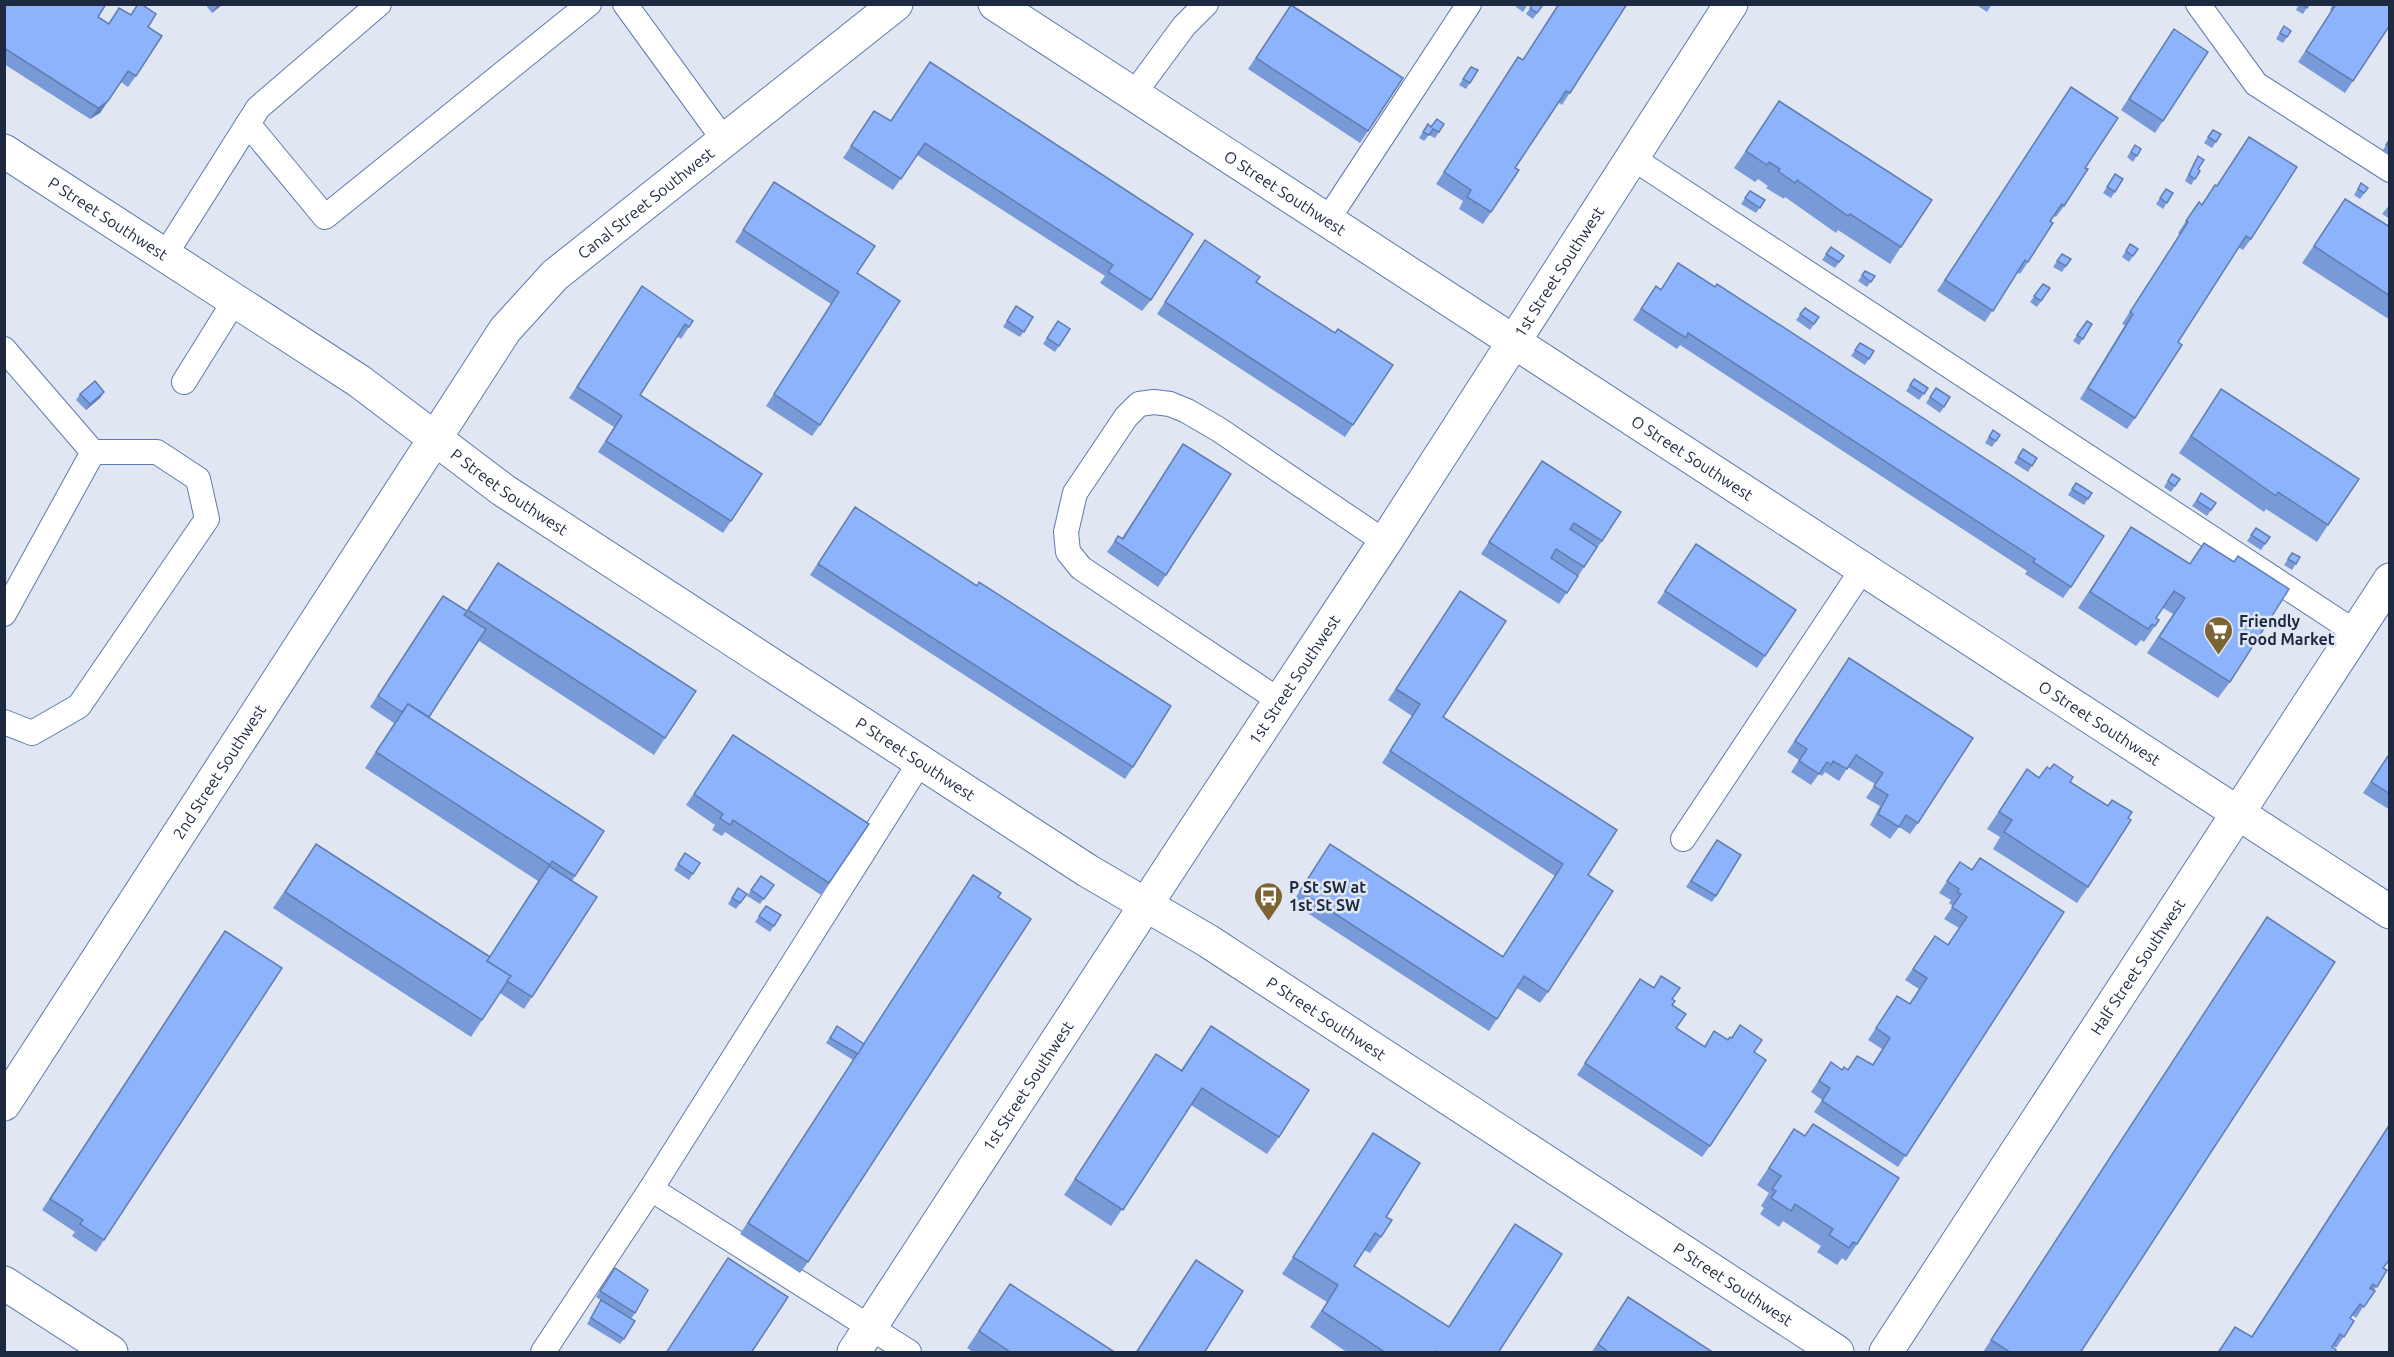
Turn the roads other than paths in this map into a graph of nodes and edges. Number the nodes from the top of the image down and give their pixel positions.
1 (380, 4) edge
2 (589, 4) edge
3 (625, 4) edge
4 (896, 4) edge
5 (995, 4) edge
6 (1206, 4) edge
7 (1470, 4) edge
8 (1731, 4) edge
9 (2198, 4) edge
10 (1133, 95) junction
11 (248, 124) junction
12 (724, 140) junction
13 (4, 151) edge
14 (1631, 157) junction
15 (2390, 170) edge
16 (1326, 222) junction
17 (165, 255) junction
18 (235, 300) junction
19 (1513, 342) junction
20 (4, 349) edge
21 (184, 382) dead end
22 (434, 440) junction
23 (93, 452) junction
24 (1385, 542) junction
25 (1862, 570) junction
26 (2386, 591) edge
27 (4, 614) edge
28 (2355, 632) junction
29 (1280, 701) junction
30 (4, 722) edge
31 (920, 762) junction
32 (2238, 814) junction
33 (1683, 839) dead end
34 (1146, 905) junction
35 (2390, 912) edge
36 (4, 1104) edge
37 (651, 1189) junction
38 (4, 1283) edge
39 (862, 1340) edge
40 (111, 1353) edge
41 (543, 1353) edge
42 (909, 1353) edge
43 (1837, 1353) edge
44 (1886, 1353) edge

1 - 11 lane
2 - 11 lane
3 - 12 lane
4 - 12 street, Canal Street Southwest
5 - 10 street, O Street Southwest
6 - 10 lane
7 - 16 lane
8 - 14 street, 1st Street Southwest
9 - 15 lane
10 - 16 street, O Street Southwest
11 - 17 lane
12 - 22 street, Canal Street Southwest
13 - 17 street, P Street Southwest
14 - 19 street, 1st Street Southwest
14 - 28 lane
16 - 19 street, O Street Southwest
17 - 18 street, P Street Southwest
18 - 21 lane
18 - 22 street, P Street Southwest
19 - 24 street, 1st Street Southwest
19 - 25 street, O Street Southwest
20 - 23 lane
22 - 31 street, P Street Southwest
22 - 36 street, 2nd Street Southwest
23 - 27 lane
23 - 30 lane
24 - 29 street, 1st Street Southwest
24 - 29 lane
25 - 32 street, O Street Southwest
25 - 33 lane
26 - 28 street, Half Street Southwest
28 - 32 street, Half Street Southwest
29 - 34 street, 1st Street Southwest
31 - 34 street, P Street Southwest
31 - 37 lane
32 - 35 street, O Street Southwest
32 - 44 street, Half Street Southwest
34 - 39 street, 1st Street Southwest
34 - 43 street, P Street Southwest
37 - 39 lane
37 - 41 lane
38 - 40 street
39 - 42 lane

